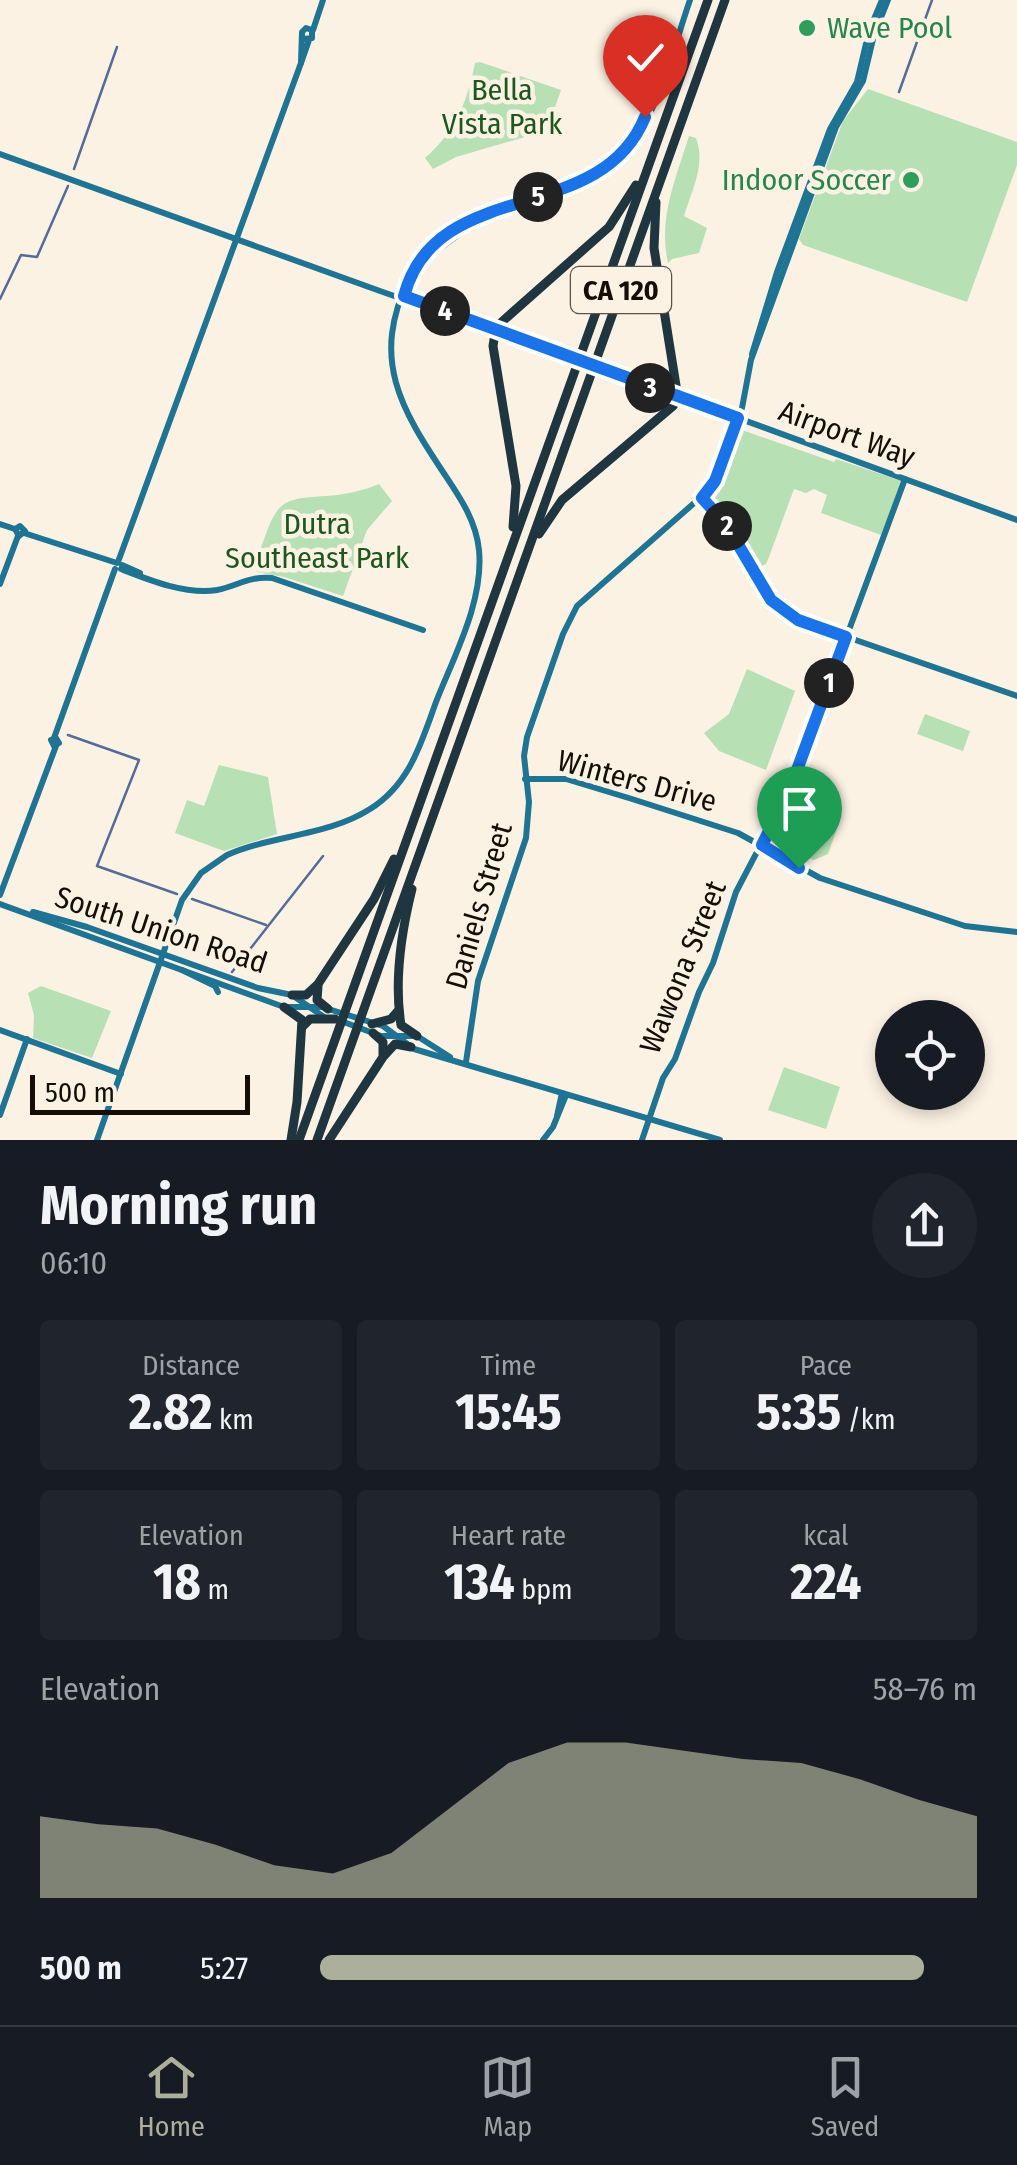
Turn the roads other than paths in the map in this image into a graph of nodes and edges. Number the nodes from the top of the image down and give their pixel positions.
1 (321, 0) edge
2 (688, 0) edge
3 (708, 0) edge
4 (725, 0) edge
5 (885, 0) edge
6 (655, 146) junction
7 (0, 154) edge
8 (665, 165) junction
9 (236, 240) junction
10 (401, 299) junction
11 (493, 331) junction
12 (678, 398) junction
13 (738, 418) junction
14 (905, 479) junction
15 (702, 498) junction
16 (1017, 520) edge
17 (0, 524) edge
18 (19, 532) junction
19 (119, 566) junction
20 (500, 578) junction
21 (518, 581) junction
22 (0, 584) edge
23 (423, 630) dead end
24 (846, 637) junction
25 (1017, 696) edge
26 (458, 746) junction
27 (525, 779) junction
28 (414, 820) junction
29 (762, 845) junction
30 (0, 900) edge
31 (1017, 932) edge
32 (163, 957) junction
33 (177, 966) junction
34 (234, 980) junction
35 (222, 982) junction
36 (318, 984) junction
37 (218, 992) dead end
38 (292, 996) junction
39 (284, 1006) junction
40 (306, 1006) junction
41 (399, 1008) junction
42 (333, 1014) junction
43 (369, 1027) junction
44 (0, 1030) edge
45 (301, 1036) junction
46 (396, 1036) junction
47 (417, 1036) junction
48 (27, 1040) junction
49 (411, 1047) junction
50 (450, 1058) junction
51 (380, 1061) junction
52 (466, 1062) junction
53 (122, 1074) junction
54 (564, 1094) junction
55 (0, 1115) edge
56 (648, 1120) junction
57 (98, 1140) edge
58 (295, 1140) edge
59 (316, 1140) edge
60 (329, 1140) edge
61 (543, 1140) edge
62 (642, 1140) edge
63 (720, 1140) edge

1 - 9 street
2 - 10 street
3 - 6 highway, CA 120
4 - 8 highway, CA 120
5 - 13 street, Daniels Street
6 - 11 highway
6 - 20 highway, CA 120
7 - 9 street, Airport Way
8 - 12 highway
8 - 21 highway, CA 120
9 - 10 street, Airport Way
9 - 19 street
10 - 11 street, Airport Way
10 - 32 street
11 - 12 street, Airport Way
11 - 20 highway
12 - 13 street, Airport Way
12 - 21 highway
13 - 14 street, Airport Way
13 - 15 street, Daniels Street
14 - 16 street, Airport Way
14 - 24 street, Wawona Street
15 - 24 street
15 - 27 street, Daniels Street
17 - 18 street
18 - 19 street
18 - 22 street
19 - 23 street
19 - 30 street
20 - 28 highway, CA 120
21 - 26 highway, CA 120
24 - 25 street
24 - 29 street, Wawona Street
26 - 41 highway
26 - 59 highway, CA 120
27 - 29 street, Winters Drive
27 - 52 street, Daniels Street
28 - 36 highway
28 - 58 highway, CA 120
29 - 31 street, Winters Drive
29 - 56 street, Wawona Street
30 - 32 street, South Union Road
32 - 33 street, South Union Road
32 - 34 street, South Union Road
32 - 53 street
33 - 35 street, South Union Road
33 - 37 street
34 - 35 street
34 - 38 street, South Union Road
35 - 39 street, South Union Road
36 - 38 highway
36 - 42 highway
38 - 40 street, South Union Road
39 - 40 street, South Union Road
39 - 45 highway
40 - 42 street, South Union Road
41 - 43 highway
41 - 47 highway
42 - 43 street, South Union Road
42 - 45 highway
43 - 46 street, South Union Road
43 - 51 highway
44 - 48 street
45 - 58 highway
46 - 47 street, South Union Road
46 - 49 street, South Union Road
47 - 50 street, South Union Road
48 - 53 street
48 - 55 street
49 - 50 street, South Union Road
49 - 51 highway
50 - 52 street, South Union Road
51 - 60 highway
52 - 54 street, South Union Road
53 - 57 street
54 - 56 street, South Union Road
54 - 61 street
56 - 62 street, Wawona Street
56 - 63 street, South Union Road

